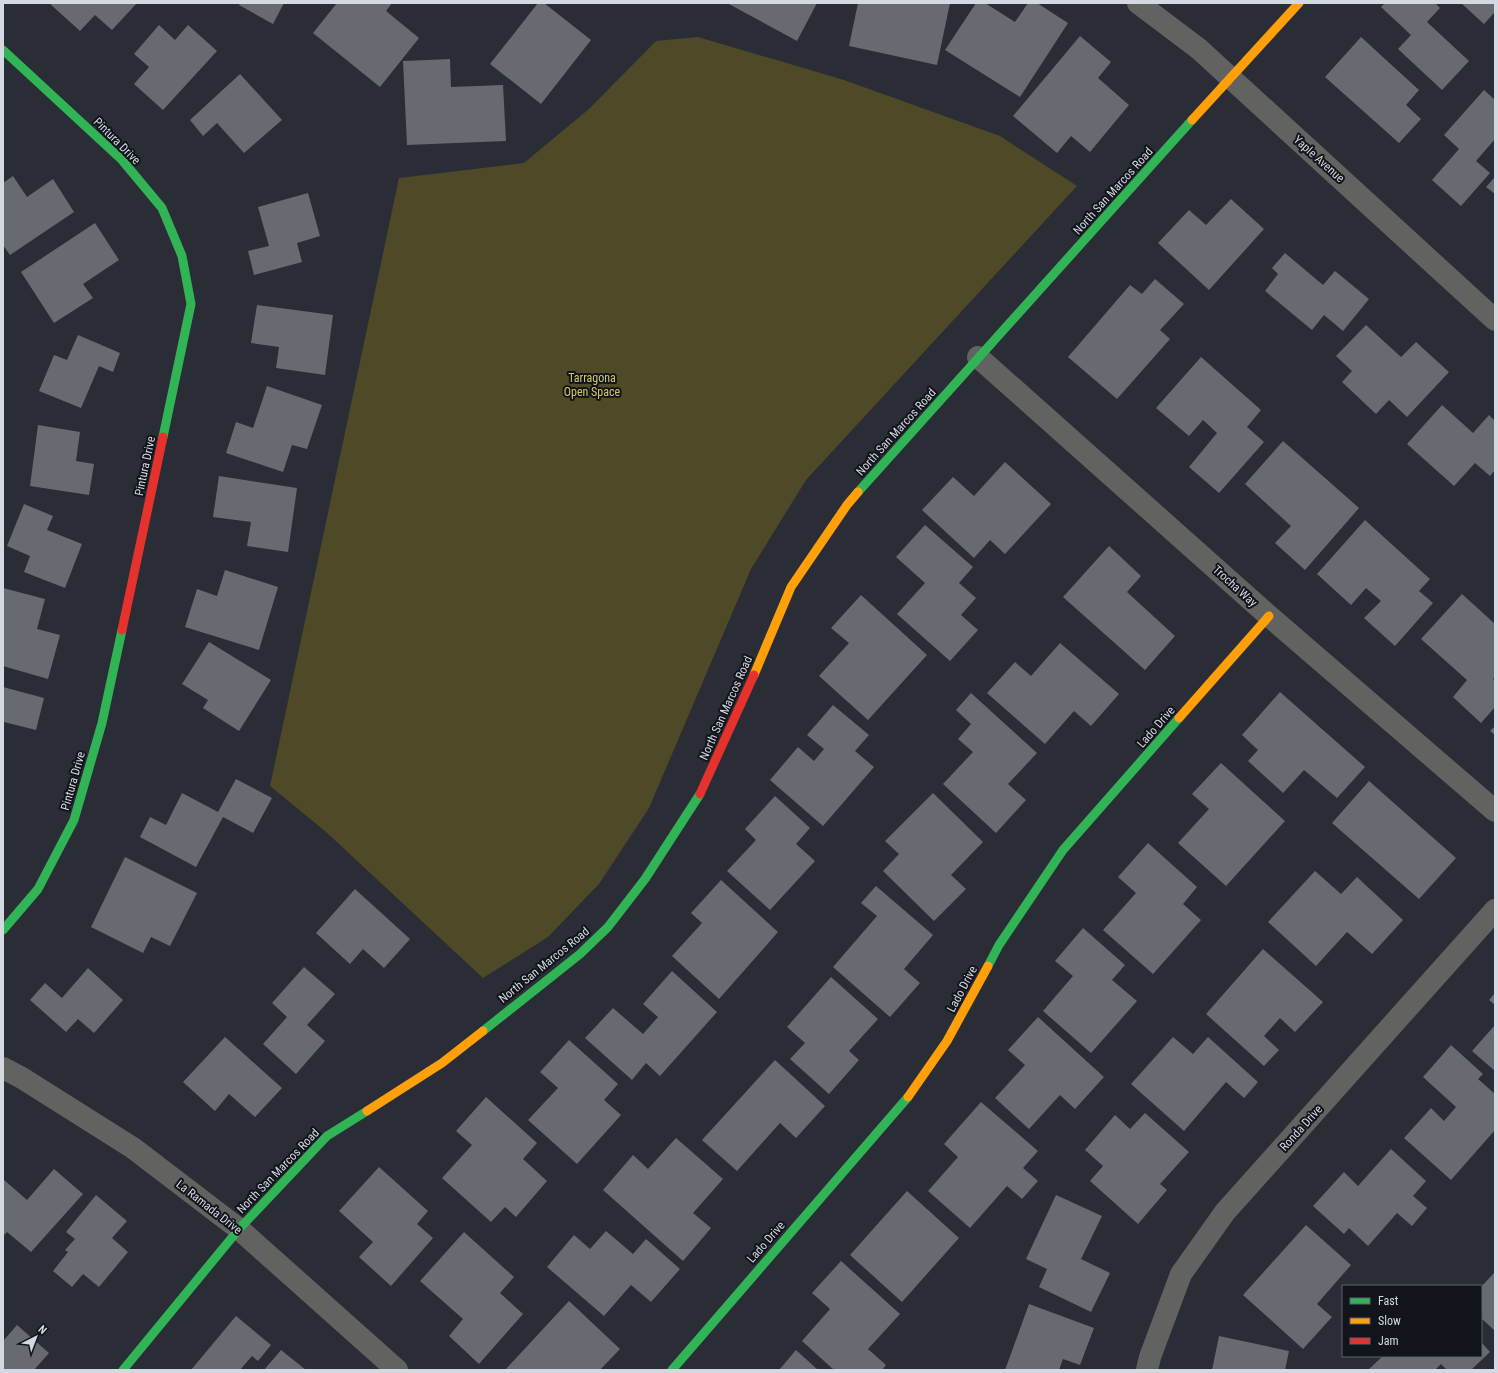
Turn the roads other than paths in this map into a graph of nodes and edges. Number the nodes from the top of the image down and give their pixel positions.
1 (1138, 3) edge
2 (1299, 3) edge
3 (3, 50) edge
4 (1230, 78) junction
5 (1495, 320) edge
6 (978, 357) junction
7 (1269, 616) junction
8 (1495, 811) edge
9 (1495, 910) edge
10 (3, 930) edge
11 (3, 1068) edge
12 (239, 1229) junction
13 (123, 1370) edge
14 (397, 1370) edge
15 (672, 1370) edge
16 (1147, 1370) edge

1 - 4 street, Yaple Avenue
2 - 4 street, North San Marcos Road
3 - 10 street, Pintura Drive
4 - 5 street, Yaple Avenue
4 - 6 street, North San Marcos Road
6 - 7 street, Trocha Way
6 - 12 street, North San Marcos Road
7 - 8 street, Trocha Way
7 - 15 street, Lado Drive
9 - 16 street, Ronda Drive
11 - 12 street, La Ramada Drive
12 - 13 street, North San Marcos Road
12 - 14 street, La Ramada Drive

